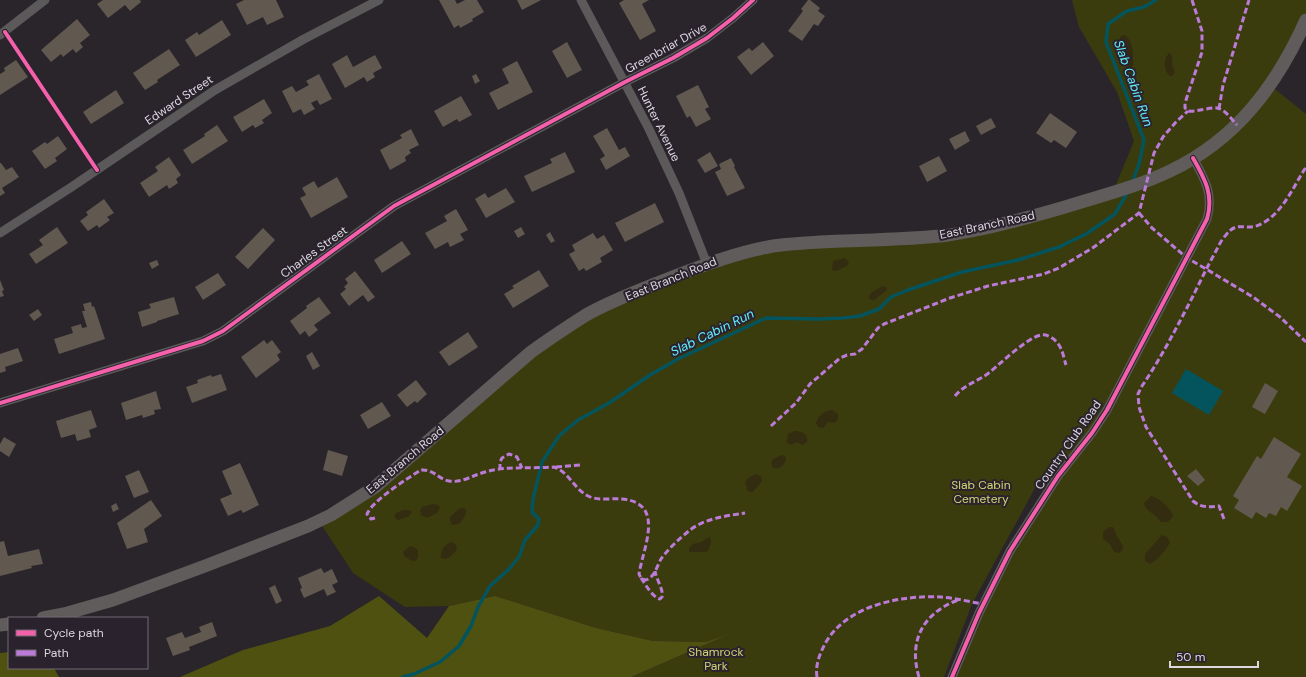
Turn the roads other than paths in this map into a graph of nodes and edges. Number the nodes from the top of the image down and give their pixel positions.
1 (45, 0) edge
2 (379, 0) edge
3 (581, 0) edge
4 (753, 0) edge
5 (1306, 20) edge
6 (0, 35) edge
7 (625, 82) junction
8 (1193, 158) junction
9 (0, 233) edge
10 (707, 264) junction
11 (0, 403) edge
12 (48, 617) edge
13 (952, 677) edge

1 - 6 street
2 - 9 street, Edward Street
3 - 7 street, Hunter Avenue
4 - 7 street, Greenbriar Drive
5 - 8 main road, East Branch Road
7 - 10 street, Hunter Avenue
7 - 11 street, Charles Street
8 - 10 main road, East Branch Road
8 - 13 street, Country Club Road
10 - 12 main road, East Branch Road

